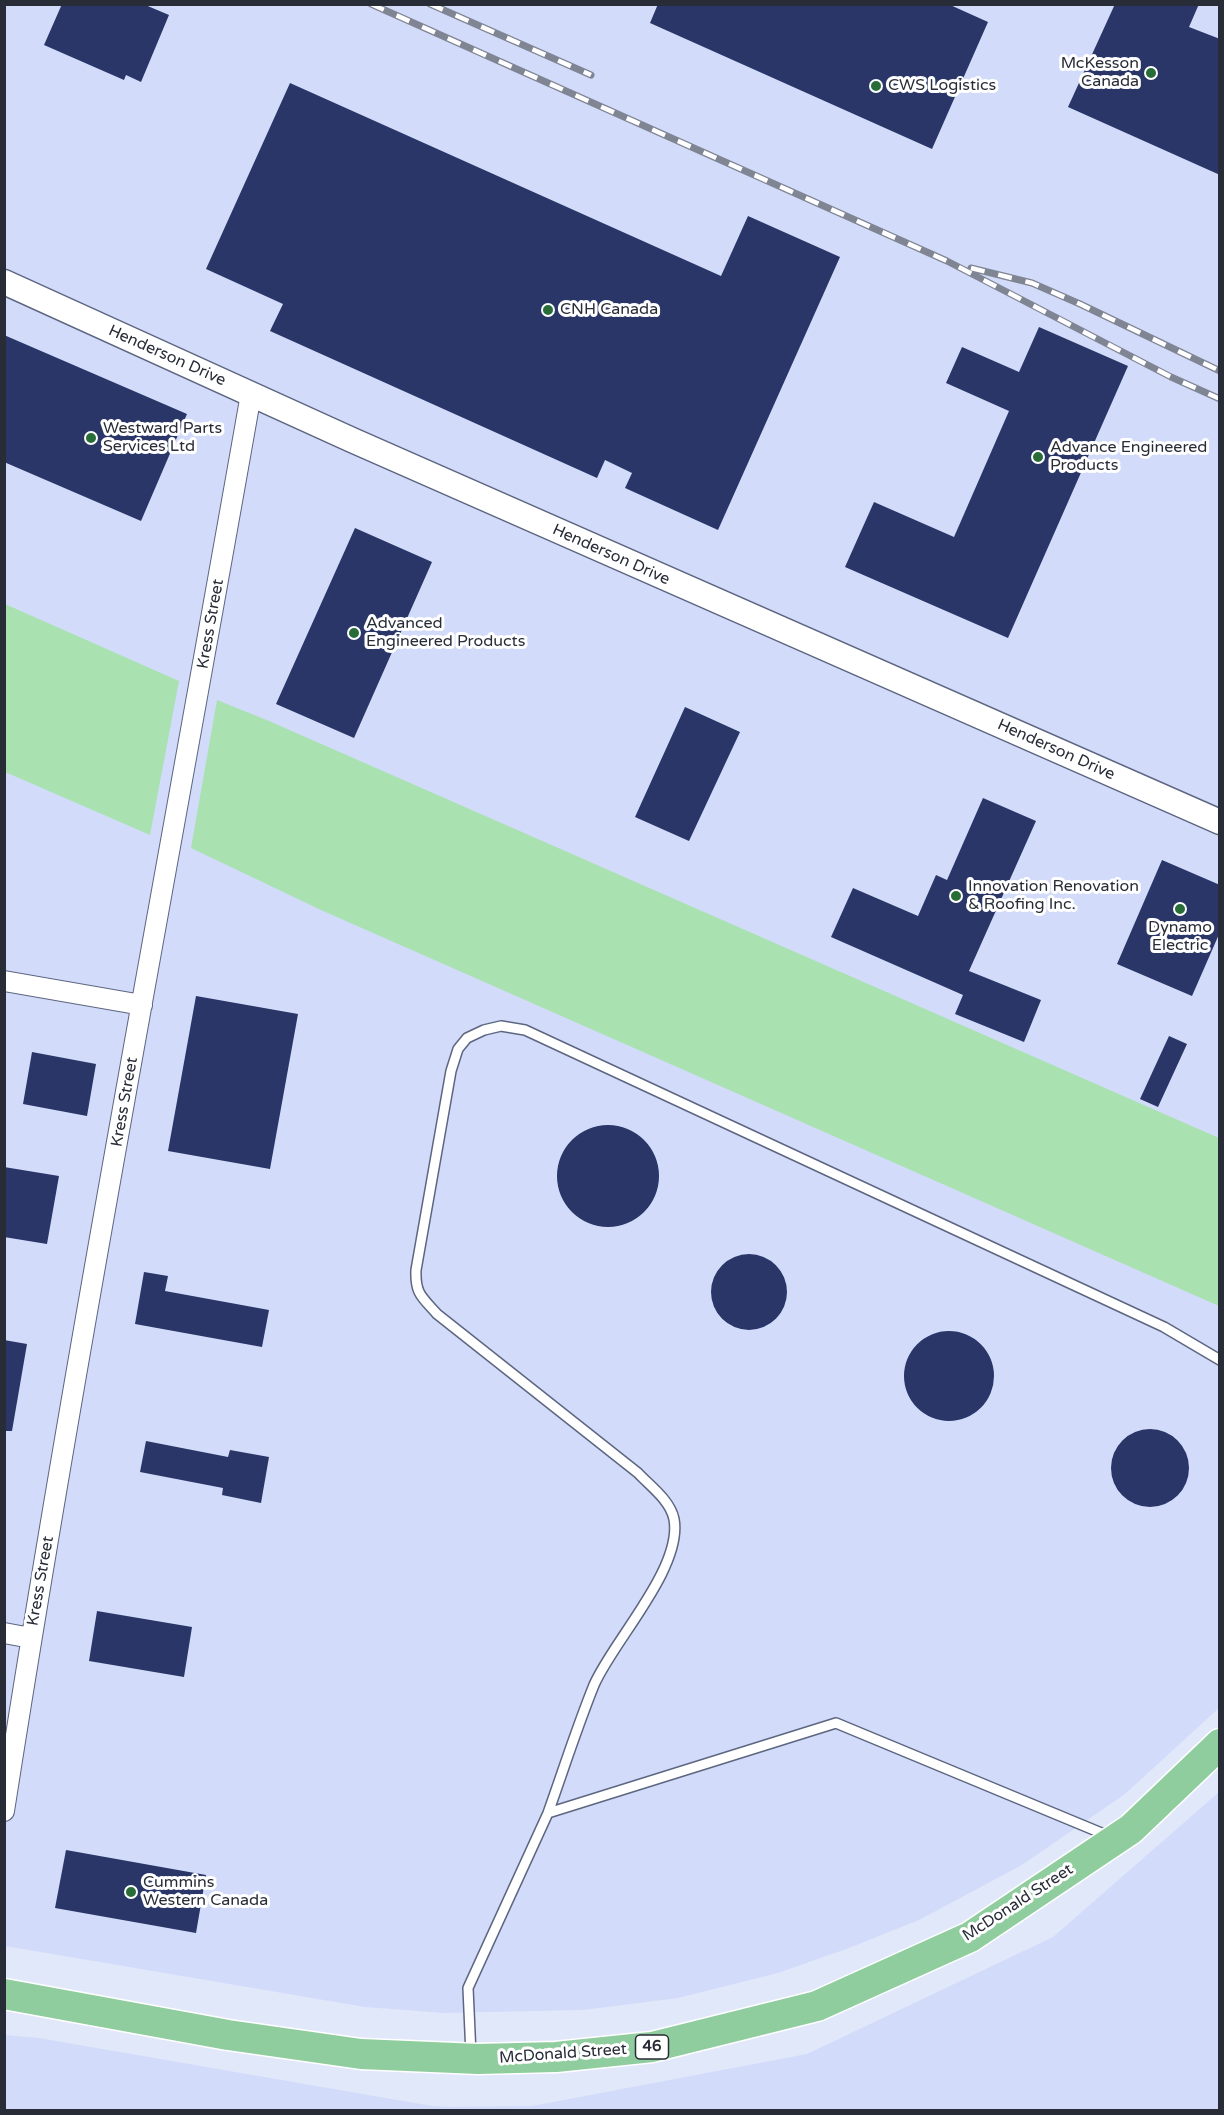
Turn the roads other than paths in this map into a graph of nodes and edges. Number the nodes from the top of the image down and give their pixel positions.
1 (4, 282) edge
2 (251, 394) junction
3 (1220, 822) edge
4 (4, 981) edge
5 (141, 1005) junction
6 (1220, 1359) edge
7 (4, 1633) edge
8 (31, 1638) junction
9 (1220, 1744) edge
10 (4, 1811) edge
11 (548, 1813) junction
12 (1116, 1839) junction
13 (4, 1994) edge
14 (471, 2059) junction

1 - 2 street, Henderson Drive
2 - 3 street, Henderson Drive
2 - 5 street, Kress Street
4 - 5 street
5 - 8 street, Kress Street
6 - 11 lane
7 - 8 street
8 - 10 street, Kress Street
9 - 12 main road, McDonald Street / 46
11 - 12 lane
11 - 14 lane
12 - 14 main road, McDonald Street / 46
13 - 14 main road, McDonald Street / 46

